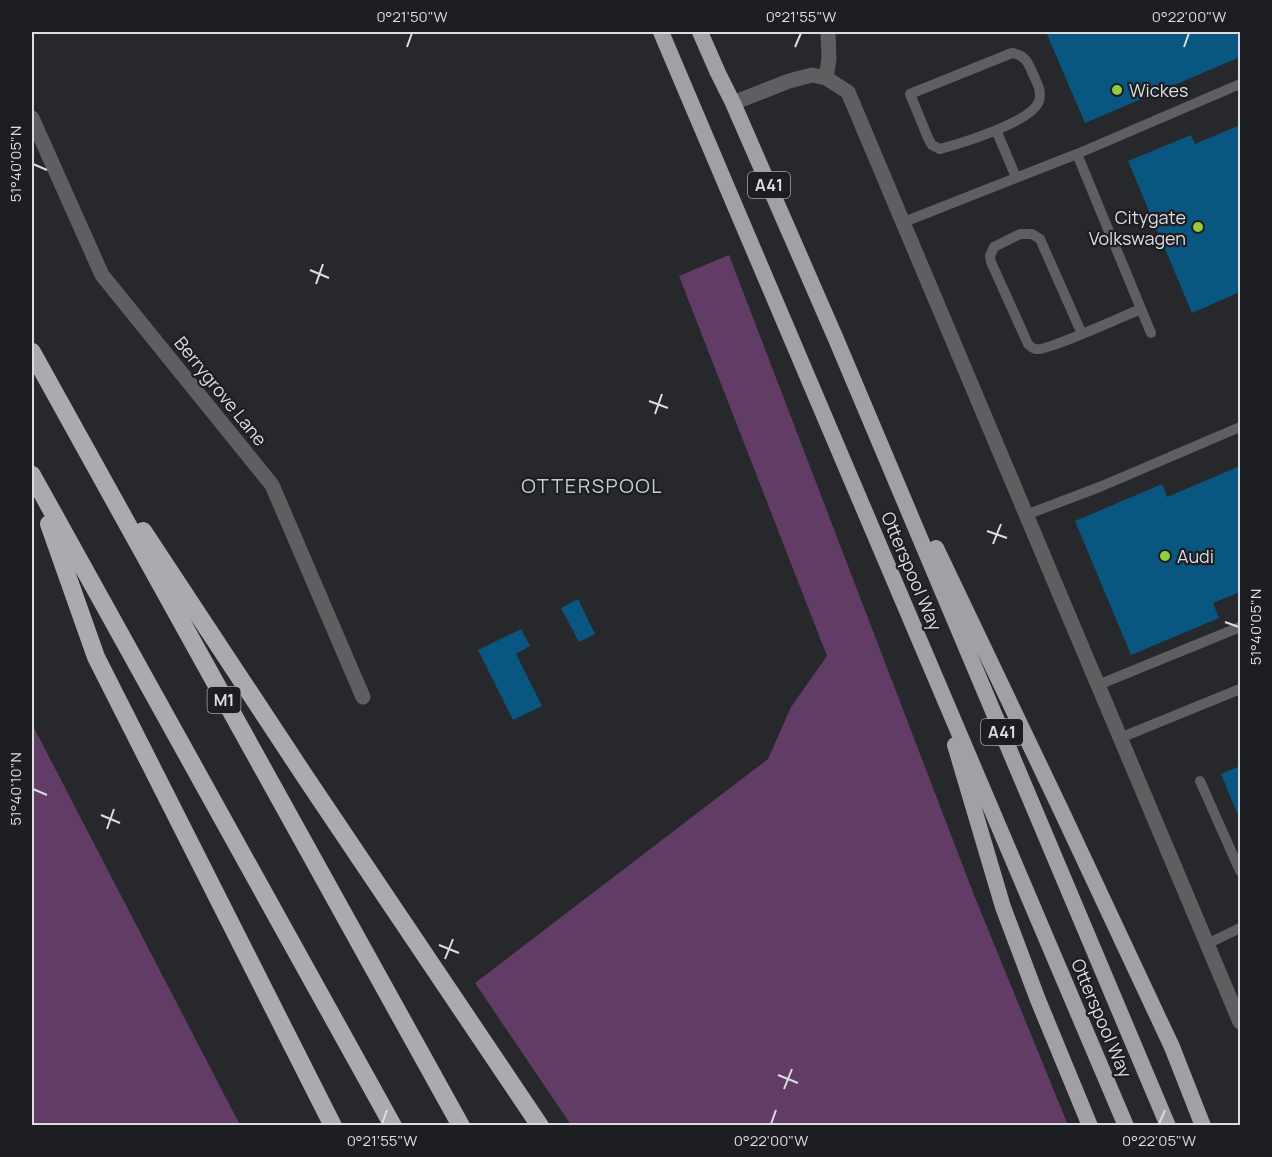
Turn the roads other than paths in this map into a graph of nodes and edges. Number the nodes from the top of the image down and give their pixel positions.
1 (661, 32) edge
2 (700, 32) edge
3 (828, 32) edge
4 (826, 78) junction
5 (1240, 84) edge
6 (734, 103) junction
7 (32, 118) edge
8 (996, 130) junction
9 (1077, 154) junction
10 (1016, 177) junction
11 (904, 222) junction
12 (1141, 309) junction
13 (1151, 333) dead end
14 (1082, 334) junction
15 (836, 339) junction
16 (32, 352) edge
17 (66, 415) junction
18 (1240, 427) edge
19 (32, 476) edge
20 (1026, 515) junction
21 (1240, 627) edge
22 (930, 664) junction
23 (1098, 685) junction
24 (1240, 689) edge
25 (363, 697) dead end
26 (1120, 738) junction
27 (1200, 781) dead end
28 (1240, 871) edge
29 (1240, 928) edge
30 (1207, 944) junction
31 (1240, 1022) edge
32 (333, 1125) edge
33 (393, 1125) edge
34 (461, 1125) edge
35 (540, 1125) edge
36 (1090, 1125) edge
37 (1126, 1125) edge
38 (1168, 1125) edge
39 (1203, 1125) edge

1 - 22 highway, Otterspool Way / A41
2 - 6 highway, Otterspool Way / A41
3 - 4 street
4 - 6 street
4 - 11 street
5 - 9 lane
6 - 15 highway, Otterspool Way / A41
7 - 25 street, Berrygrove Lane
8 - 8 lane
8 - 10 lane
9 - 10 lane
9 - 12 lane
10 - 11 lane
11 - 20 street
12 - 13 lane
12 - 14 lane
14 - 14 lane
15 - 38 highway, Otterspool Way / A41
15 - 39 highway
16 - 17 highway, M1
17 - 34 highway, M1
17 - 35 highway, M1
18 - 20 lane
19 - 32 highway
19 - 33 highway
20 - 23 street
21 - 23 lane
22 - 36 highway
22 - 37 highway, Otterspool Way / A41
23 - 26 street
24 - 26 lane
26 - 30 street
27 - 28 lane
29 - 30 lane
30 - 31 street

